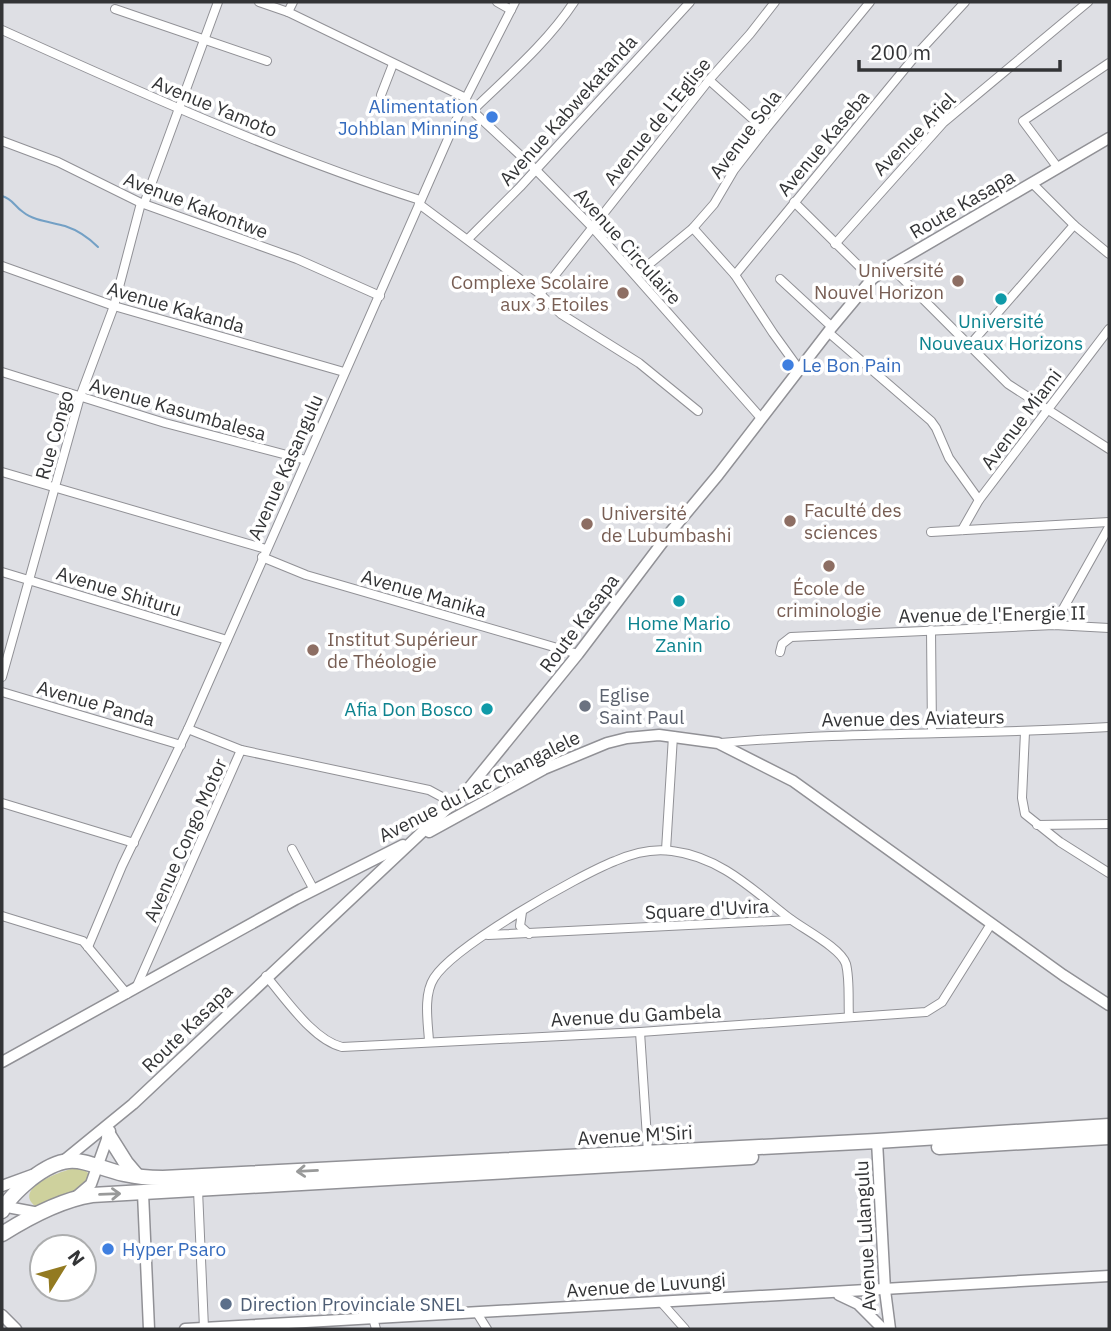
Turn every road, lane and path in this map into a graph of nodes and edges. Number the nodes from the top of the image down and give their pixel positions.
1 (218, 2) edge
2 (259, 2) edge
3 (293, 2) edge
4 (497, 2) edge
5 (574, 2) edge
6 (690, 2) edge
7 (775, 2) edge
8 (870, 2) edge
9 (965, 2) edge
10 (1088, 2) edge
11 (513, 6) edge
12 (115, 9) dead end
13 (288, 12) junction
14 (2, 30) edge
15 (206, 40) junction
16 (267, 61) dead end
17 (393, 64) junction
18 (1109, 64) edge
19 (709, 80) junction
20 (381, 95) dead end
21 (465, 100) junction
22 (179, 109) junction
23 (473, 110) junction
24 (765, 130) junction
25 (1109, 138) edge
26 (2, 141) edge
27 (1058, 168) junction
28 (535, 169) junction
29 (1033, 184) junction
30 (419, 202) junction
31 (794, 202) junction
32 (143, 204) junction
33 (1074, 225) junction
34 (593, 228) junction
35 (693, 228) junction
36 (468, 239) junction
37 (835, 244) junction
38 (1109, 254) edge
39 (2, 266) edge
40 (890, 266) junction
41 (636, 275) junction
42 (735, 275) junction
43 (780, 279) dead end
44 (872, 279) junction
45 (540, 294) junction
46 (380, 296) junction
47 (114, 306) junction
48 (830, 329) junction
49 (1109, 329) edge
50 (968, 347) junction
51 (799, 369) junction
52 (2, 372) edge
53 (344, 372) junction
54 (80, 397) junction
55 (698, 411) dead end
56 (1046, 411) junction
57 (761, 418) junction
58 (1109, 449) edge
59 (306, 460) junction
60 (2, 472) edge
61 (55, 488) junction
62 (979, 500) junction
63 (1109, 522) edge
64 (1109, 527) edge
65 (962, 530) junction
66 (931, 532) dead end
67 (264, 553) junction
68 (2, 572) edge
69 (30, 580) junction
70 (1054, 625) junction
71 (1109, 628) edge
72 (931, 630) junction
73 (227, 640) junction
74 (780, 652) dead end
75 (578, 654) junction
76 (2, 677) edge
77 (2, 692) edge
78 (1109, 727) edge
79 (188, 729) junction
80 (1024, 732) junction
81 (932, 733) junction
82 (673, 736) junction
83 (718, 743) junction
84 (180, 745) junction
85 (241, 750) junction
86 (457, 799) junction
87 (2, 803) edge
88 (471, 809) junction
89 (1109, 824) edge
90 (1037, 825) junction
91 (416, 839) junction
92 (134, 843) junction
93 (292, 849) dead end
94 (666, 850) junction
95 (348, 873) junction
96 (1109, 873) edge
97 (360, 889) junction
98 (314, 890) junction
99 (522, 912) junction
100 (2, 916) edge
101 (791, 920) junction
102 (992, 923) junction
103 (530, 934) junction
104 (485, 935) junction
105 (88, 947) junction
106 (266, 976) junction
107 (131, 992) junction
108 (1109, 1005) edge
109 (849, 1017) junction
110 (640, 1032) junction
111 (429, 1041) junction
112 (2, 1062) edge
113 (1109, 1126) edge
114 (111, 1129) junction
115 (1109, 1137) edge
116 (878, 1146) junction
117 (648, 1153) junction
118 (62, 1162) junction
119 (98, 1166) junction
120 (41, 1171) junction
121 (137, 1176) junction
122 (2, 1186) edge
123 (198, 1189) junction
124 (143, 1193) junction
125 (71, 1199) junction
126 (3, 1208) edge
127 (39, 1213) junction
128 (2, 1234) edge
129 (1109, 1276) edge
130 (885, 1290) junction
131 (832, 1293) junction
132 (661, 1302) junction
133 (477, 1313) junction
134 (2, 1315) edge
135 (374, 1324) edge
136 (281, 1326) edge
137 (16, 1329) edge
138 (149, 1329) edge
139 (185, 1329) edge
140 (197, 1329) edge
141 (487, 1329) edge
142 (685, 1329) edge
143 (883, 1329) edge
144 (890, 1329) edge

1 - 15 street
2 - 13 street, Avenue Circulaire
3 - 13 street
4 - 11 street
5 - 23 street
6 - 28 street, Avenue Kabwekatanda
7 - 19 street, Avenue de L'Eglise
8 - 24 street, Avenue Sola
9 - 31 street, Avenue Kaseba
10 - 37 street, Avenue Ariel
11 - 21 street, Avenue Kasangulu
12 - 15 street
13 - 17 street, Avenue Circulaire
14 - 22 street, Avenue Yamoto
15 - 16 street
15 - 22 street
17 - 20 street
17 - 21 street, Avenue Circulaire
18 - 27 street
19 - 24 street
19 - 34 street, Avenue de L'Eglise
21 - 23 street, Avenue Circulaire
21 - 30 street, Avenue Kasangulu
22 - 30 street, Avenue Yamoto
22 - 32 street, Rue Congo
23 - 28 street, Avenue Circulaire
24 - 35 street, Avenue Sola
25 - 27 street, Route Kasapa
26 - 32 street, Avenue Kakontwe
27 - 29 street, Route Kasapa
28 - 34 street, Avenue Circulaire
28 - 36 street, Avenue Kabwekatanda
29 - 33 street
29 - 40 street, Route Kasapa
30 - 36 street, Avenue Yamoto
30 - 46 street, Avenue Kasangulu
31 - 37 street
31 - 42 street, Avenue Kaseba
32 - 46 street, Avenue Kakontwe
32 - 47 street, Rue Congo
33 - 38 street
33 - 50 street
34 - 41 street, Avenue Circulaire
34 - 45 street, Avenue de L'Eglise
35 - 41 street, Avenue Sola
35 - 42 street
36 - 45 street, Avenue Yamoto
37 - 44 street
39 - 47 street, Avenue Kakanda
40 - 44 street, Route Kasapa
40 - 50 street
41 - 57 street, Avenue Circulaire
42 - 51 street
43 - 48 street
44 - 48 street, Route Kasapa
45 - 55 street, Avenue Yamoto
46 - 53 street, Avenue Kasangulu
47 - 53 street, Avenue Kakanda
47 - 54 street, Rue Congo
48 - 51 street, Route Kasapa
48 - 62 street
49 - 56 street, Avenue Miami
50 - 56 street
51 - 57 street, Route Kasapa
52 - 54 street, Avenue Kasumbalesa
53 - 59 street, Avenue Kasangulu
54 - 59 street, Avenue Kasumbalesa
54 - 61 street, Rue Congo
56 - 58 street
56 - 62 street, Avenue Miami
57 - 75 street, Route Kasapa
59 - 67 street, Avenue Kasangulu
60 - 61 street, Avenue Manika
61 - 67 street, Avenue Manika
61 - 69 street, Rue Congo
62 - 65 street, Avenue Miami
63 - 65 street
64 - 70 street
65 - 66 street
67 - 73 street, Avenue Kasangulu
67 - 75 street, Avenue Manika
68 - 69 street, Avenue Shituru
69 - 73 street, Avenue Shituru
69 - 76 street, Rue Congo
70 - 71 street, Avenue de l'Energie II
70 - 72 street, Avenue de l'Energie II
72 - 74 street, Avenue de l'Energie II
72 - 81 street
73 - 79 street, Avenue Kasangulu
75 - 86 street, Route Kasapa
77 - 84 street, Avenue Panda
78 - 80 street, Avenue des Aviateurs
79 - 84 street, Avenue Kasangulu
79 - 85 street
80 - 81 street, Avenue des Aviateurs
80 - 90 street
81 - 83 street, Avenue des Aviateurs
82 - 83 street, Avenue du Lac Changalele
82 - 88 street, Avenue du Lac Changalele
82 - 94 street
83 - 102 street, Avenue du Lac Changalele
84 - 92 street, Avenue Kasangulu
85 - 86 street, Avenue Congo Motor
85 - 107 street, Avenue Congo Motor
86 - 88 street
86 - 91 street, Route Kasapa
87 - 92 street
88 - 91 street, Avenue du Lac Changalele
89 - 90 street
90 - 96 street
91 - 95 street, Avenue du Lac Changalele
91 - 97 street, Route Kasapa
92 - 105 street, Avenue Kasangulu
93 - 98 street
94 - 99 street, Square d'Uvira
94 - 101 street, Square d'Uvira
95 - 97 street
95 - 98 street, Avenue du Lac Changalele
97 - 106 street, Route Kasapa
98 - 107 street, Avenue du Lac Changalele
99 - 103 street
99 - 104 street, Square d'Uvira
100 - 105 street
101 - 103 street, Square d'Uvira
101 - 109 street
102 - 108 street, Avenue du Lac Changalele
102 - 109 street, Avenue du Gambela
103 - 104 street, Square d'Uvira
104 - 111 street
105 - 107 street
106 - 111 street, Avenue du Gambela
106 - 114 street, Route Kasapa
107 - 112 street, Avenue du Lac Changalele
109 - 110 street, Avenue du Gambela
110 - 111 street, Avenue du Gambela
110 - 117 street
113 - 116 highway, Avenue M'Siri
114 - 118 street, Route Kasapa
114 - 119 street
114 - 121 highway
115 - 116 highway, Avenue M'Siri
116 - 117 highway, Avenue M'Siri
116 - 123 highway, Avenue M'Siri
116 - 130 street, Avenue Lulangulu
117 -> 121 highway, Avenue M'Siri
118 - 119 highway, Avenue M'Siri
118 - 120 highway
119 - 121 highway, Avenue M'Siri
119 - 125 street
120 - 122 street
120 - 126 highway
123 - 124 highway, Avenue M'Siri
123 - 140 street
125 -> 124 highway, Avenue M'Siri
124 - 138 street
125 - 127 highway, Avenue M'Siri
126 - 127 street
127 - 128 highway, Avenue M'Siri
129 - 130 street, Avenue de Luvungi
130 - 131 street, Avenue de Luvungi
130 - 144 street, Avenue Lulangulu
131 - 132 street, Avenue de Luvungi
131 - 143 street
132 - 133 street, Avenue de Luvungi
132 - 142 street
133 - 135 street, Avenue de Luvungi
133 - 141 street
134 - 137 street
135 - 136 street, Avenue de Luvungi
136 - 140 street, Avenue de Luvungi
139 - 140 street, Avenue de Luvungi

